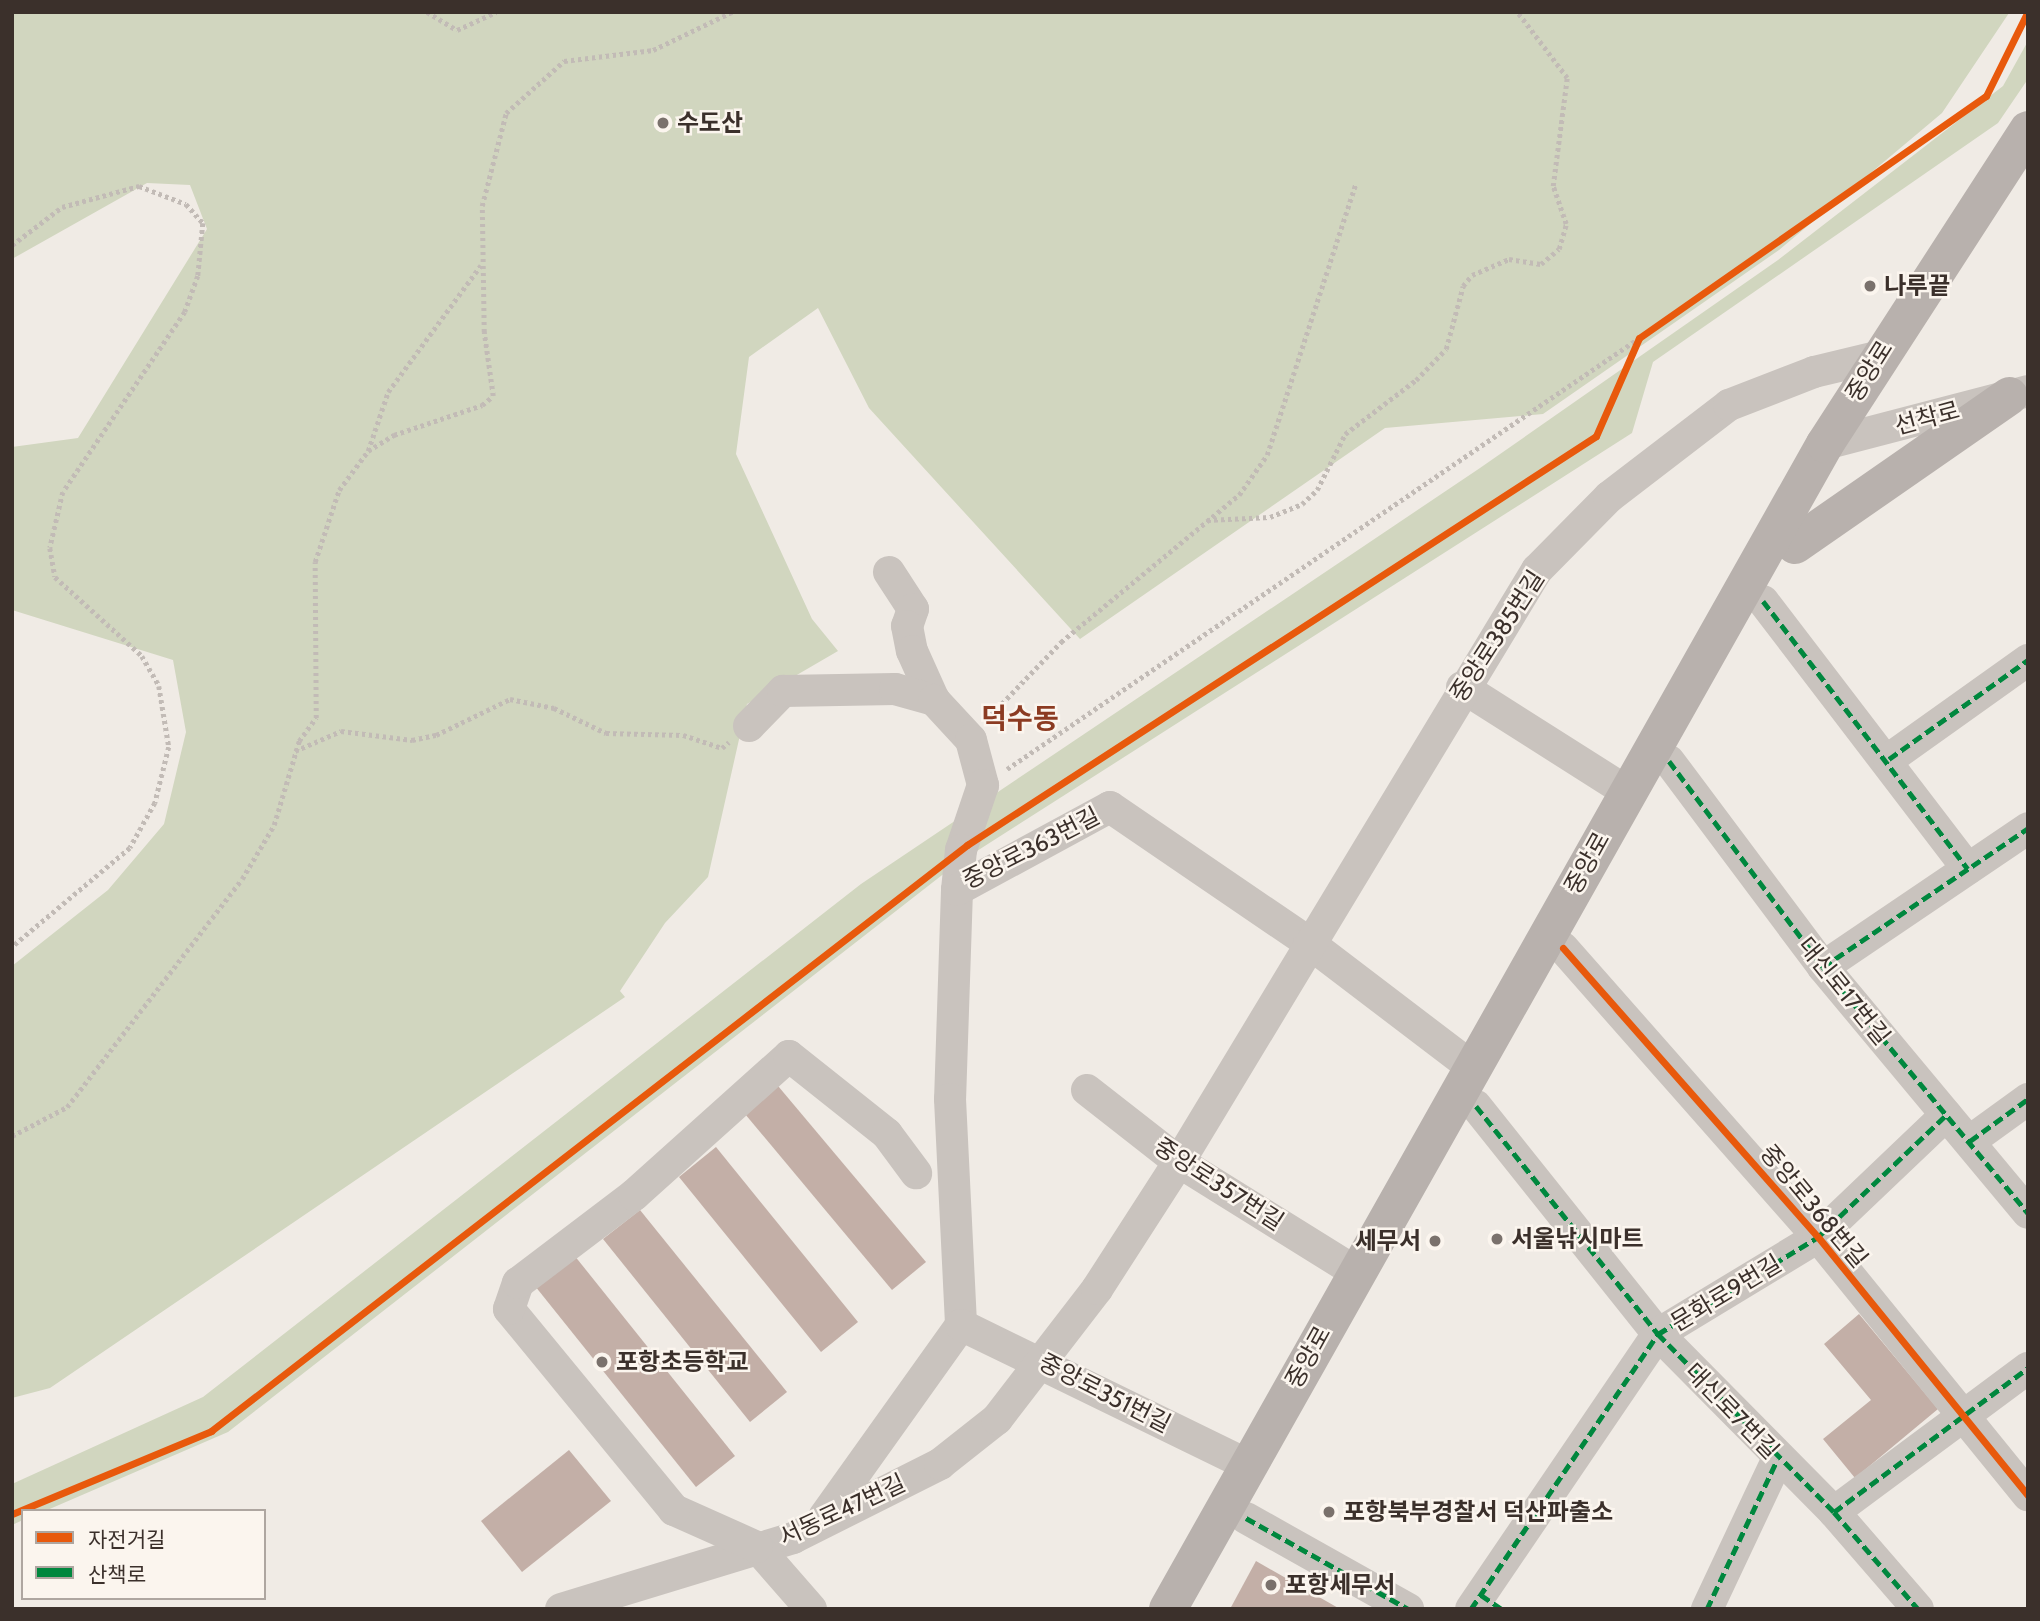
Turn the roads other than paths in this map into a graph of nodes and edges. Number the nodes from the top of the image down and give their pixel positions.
1 (2028, 130) edge
2 (2028, 165) edge
3 (1877, 358) junction
4 (2018, 393) edge
5 (1842, 440) junction
6 (1795, 545) junction
7 (889, 572) dead end
8 (1763, 601) junction
9 (2028, 660) edge
10 (1462, 687) junction
11 (934, 699) junction
12 (749, 726) road end
13 (1889, 759) junction
14 (1669, 761) junction
15 (1626, 791) junction
16 (2028, 828) edge
17 (1968, 869) junction
18 (957, 890) junction
19 (1309, 943) junction
20 (1563, 948) junction
21 (1823, 967) junction
22 (1473, 1068) junction
23 (1087, 1090) dead end
24 (2028, 1099) edge
25 (1476, 1106) junction
26 (1946, 1115) junction
27 (1970, 1141) junction
28 (1179, 1162) junction
29 (916, 1173) dead end
30 (2028, 1213) edge
31 (1818, 1237) junction
32 (1356, 1272) junction
33 (961, 1325) junction
34 (1658, 1334) junction
35 (1045, 1362) junction
36 (2028, 1368) edge
37 (1960, 1417) junction
38 (1777, 1460) junction
39 (1248, 1465) junction
40 (2028, 1495) edge
41 (1834, 1512) junction
42 (1246, 1518) junction
43 (821, 1521) junction
44 (757, 1547) junction
45 (1178, 1603) edge
46 (1484, 1604) edge
47 (561, 1609) edge
48 (811, 1609) edge
49 (1408, 1609) edge
50 (1707, 1609) edge
51 (1918, 1609) edge

1 - 3 main road, 중앙로
2 - 5 main road, 중앙로
3 - 5 main road, 중앙로
3 - 10 street, 중앙로385번길
4 - 5 street, 선착로
4 - 6 main road
5 - 6 main road, 중앙로
5 - 15 main road, 중앙로
6 - 8 main road, 중앙로
7 - 11 street
8 - 13 street
8 - 14 main road, 중앙로
9 - 13 street
10 - 15 street
10 - 19 street, 중앙로385번길
11 - 12 street
11 - 18 street, 중앙로363번길
13 - 17 street
14 - 20 main road, 중앙로
14 - 21 street, 대신로17번길
15 - 22 main road, 중앙로
16 - 17 street
17 - 21 street
18 - 19 street, 중앙로363번길
18 - 33 street
19 - 22 street, 중앙로363번길
19 - 28 street, 중앙로385번길
20 - 25 main road, 중앙로
20 - 31 street, 중앙로368번길
21 - 26 street, 대신로17번길
22 - 32 main road, 중앙로
23 - 28 street, 중앙로357번길
24 - 27 street
25 - 34 street, 대신로7번길
25 - 42 main road, 중앙로
26 - 27 street, 대신로17번길
26 - 31 street, 문화로9번길
27 - 30 street, 대신로17번길
28 - 32 street, 중앙로357번길
28 - 35 street, 서동로47번길
29 - 44 street
31 - 34 street, 문화로9번길
31 - 37 street, 중앙로368번길
32 - 39 main road, 중앙로
33 - 35 street, 중앙로351번길
33 - 43 street
34 - 38 street, 대신로7번길
34 - 46 street, 문화로9번길
35 - 39 street, 중앙로351번길
35 - 43 street, 서동로47번길
36 - 37 street
37 - 40 street, 중앙로368번길
37 - 41 street
38 - 41 street, 대신로7번길
38 - 50 street
39 - 45 main road, 중앙로
41 - 51 street, 대신로7번길
42 - 45 main road, 중앙로
42 - 49 street
43 - 44 street, 서동로47번길
44 - 47 street, 서동로47번길
44 - 48 street

